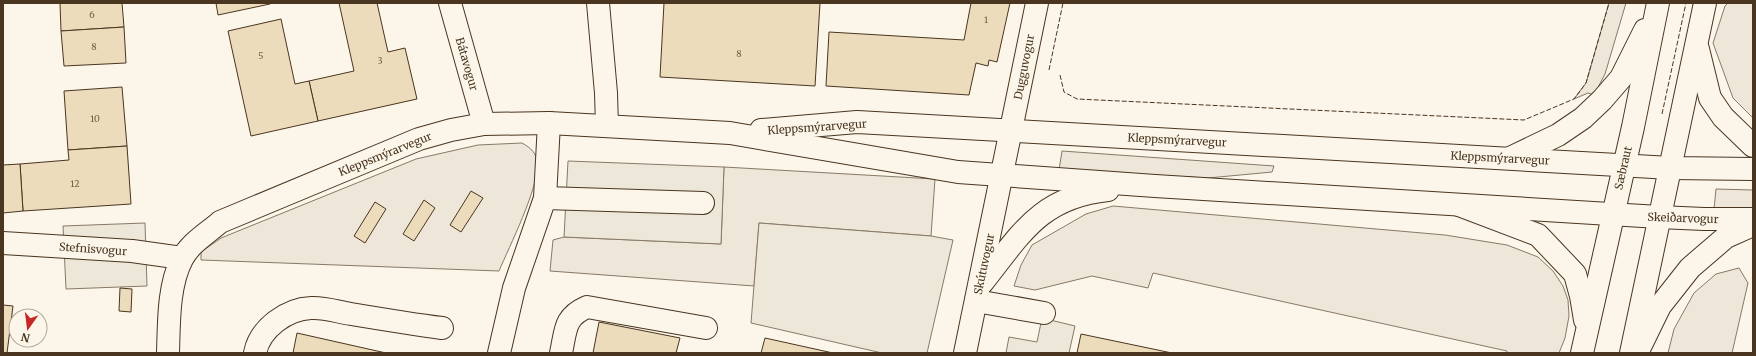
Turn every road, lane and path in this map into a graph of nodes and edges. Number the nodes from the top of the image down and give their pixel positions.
1 (450, 3) edge
2 (598, 3) edge
3 (1037, 3) edge
4 (1658, 3) edge
5 (1705, 3) edge
6 (1716, 3) edge
7 (1697, 44) junction
8 (549, 123) junction
9 (484, 124) junction
10 (607, 126) junction
11 (1012, 130) junction
12 (730, 133) junction
13 (1753, 146) edge
14 (1510, 158) junction
15 (1624, 165) junction
16 (1671, 168) junction
17 (1753, 169) edge
18 (1003, 175) junction
19 (1155, 186) junction
20 (545, 198) junction
21 (703, 202) dead end
22 (1459, 205) junction
23 (1613, 214) junction
24 (1659, 217) junction
25 (1753, 219) edge
26 (1753, 225) edge
27 (3, 243) edge
28 (182, 258) junction
29 (977, 294) junction
30 (1044, 313) dead end
31 (442, 328) dead end
32 (706, 328) dead end
33 (1586, 332) junction
34 (168, 353) edge
35 (255, 353) edge
36 (499, 353) edge
37 (562, 353) edge
38 (965, 353) edge
39 (1574, 353) edge
40 (1582, 353) edge
41 (1630, 353) edge
42 (1637, 353) edge

1 - 9 main road, Bátavogur
2 - 10 main road
3 - 11 main road, Dugguvogur
4 - 14 main road
4 - 15 main road, Sæbraut
5 - 7 main road
6 - 7 main road
7 - 13 main road
7 - 16 main road
8 - 9 main road, Kleppsmýrarvegur
8 - 10 main road, Kleppsmýrarvegur
8 - 20 main road
9 - 28 main road, Kleppsmýrarvegur
10 - 12 main road, Kleppsmýrarvegur
11 - 12 main road, Kleppsmýrarvegur
11 - 14 main road, Kleppsmýrarvegur
11 - 18 main road, Dugguvogur
12 - 18 main road, Kleppsmýrarvegur
14 - 15 main road, Kleppsmýrarvegur
15 - 16 main road
15 - 23 main road, Sæbraut
16 - 17 main road
16 - 24 main road
18 - 19 main road, Kleppsmýrarvegur
18 - 29 main road, Skútuvogur
19 - 22 main road, Kleppsmýrarvegur
19 - 29 main road
20 - 21 main road
20 - 36 main road
22 - 23 main road, Kleppsmýrarvegur
22 - 33 main road
23 - 24 main road, Skeiðarvogur
23 - 33 main road, Sæbraut
24 - 25 main road, Skeiðarvogur
24 - 41 main road
26 - 42 main road
27 - 28 main road, Stefnisvogur
28 - 34 main road
29 - 30 main road
29 - 38 main road, Skútuvogur
31 - 35 main road
32 - 37 main road
33 - 39 main road, Sæbraut
33 - 40 main road, Sæbraut

